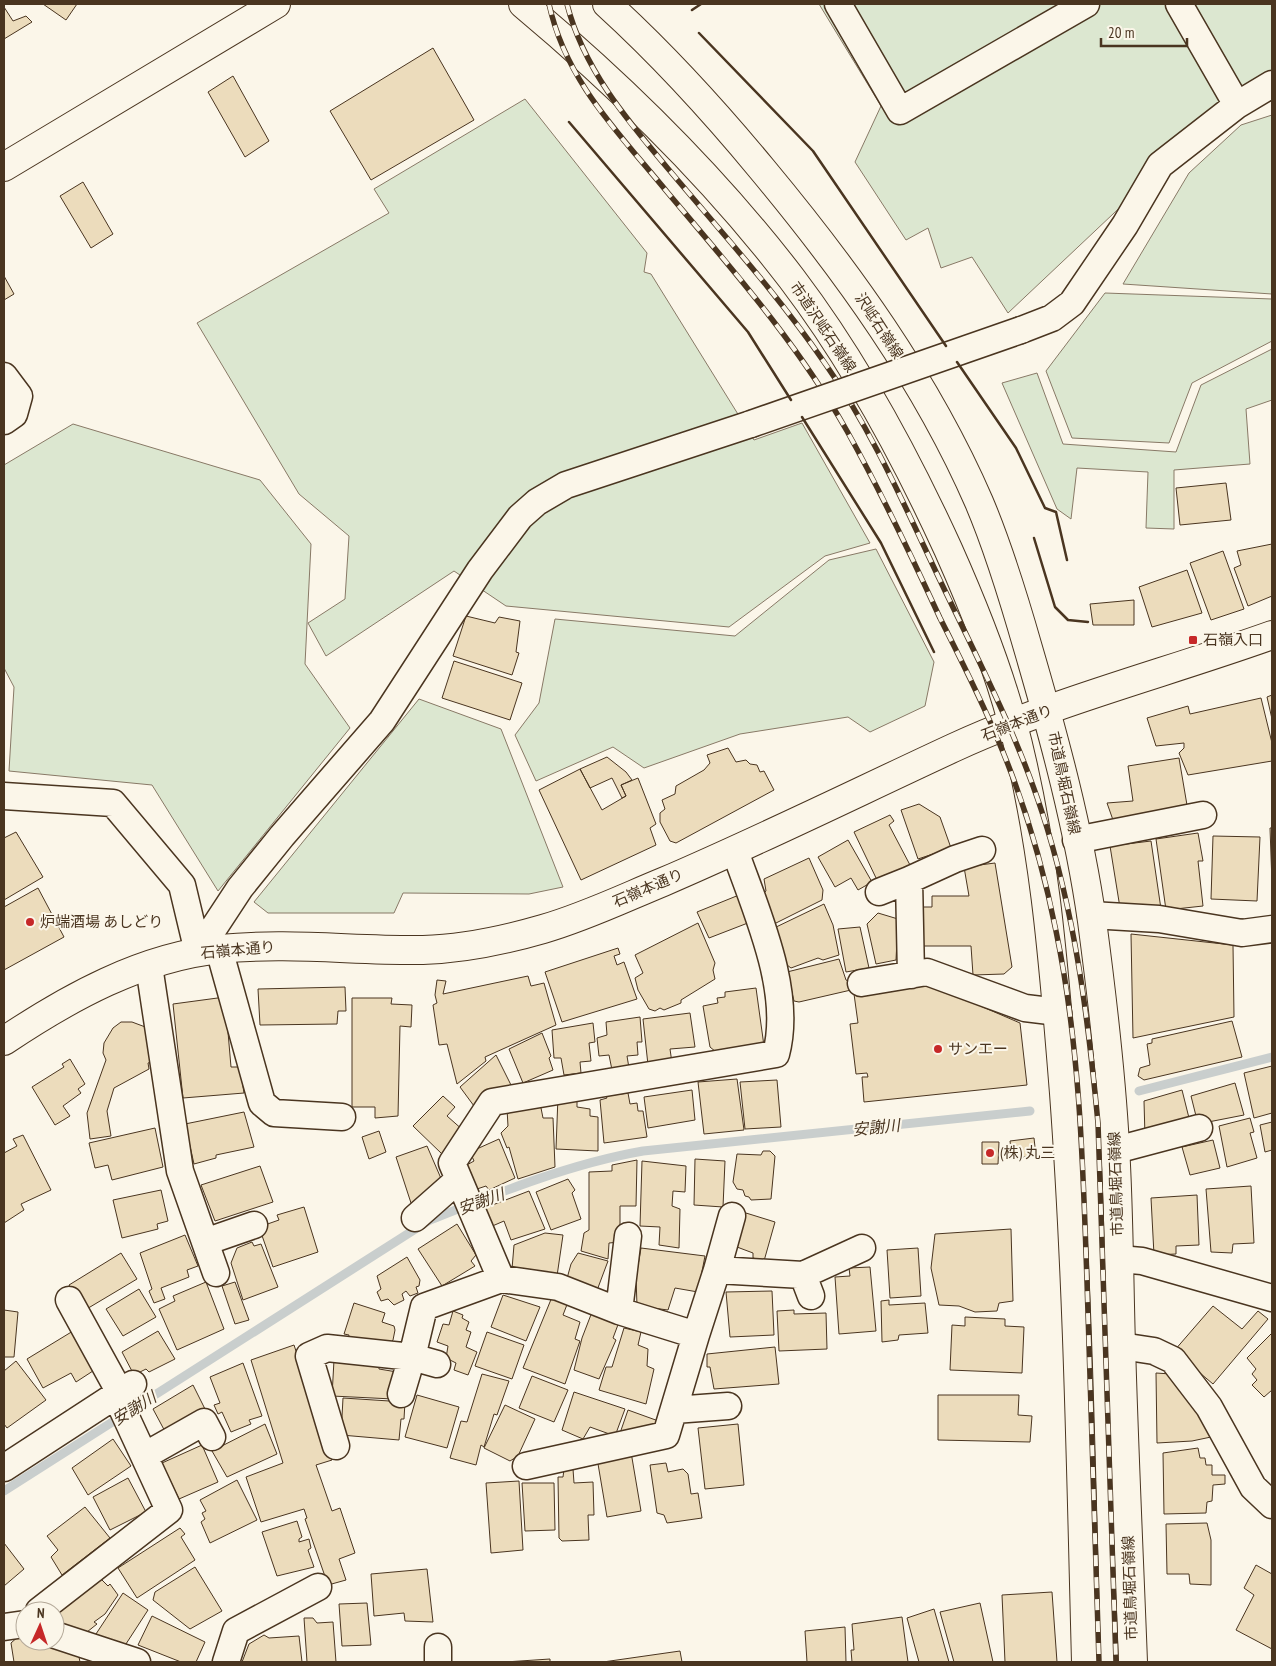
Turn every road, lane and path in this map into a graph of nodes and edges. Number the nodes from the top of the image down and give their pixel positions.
1 (276, 4) edge
2 (523, 4) edge
3 (607, 4) edge
4 (838, 4) edge
5 (1086, 4) edge
6 (1179, 4) edge
7 (1272, 84) edge
8 (1237, 105) junction
9 (4, 167) edge
10 (4, 376) edge
11 (4, 421) edge
12 (1272, 635) edge
13 (1048, 710) junction
14 (1012, 724) junction
15 (4, 796) edge
16 (1203, 815) dead end
17 (1076, 840) junction
18 (982, 850) dead end
19 (735, 851) junction
20 (909, 880) junction
21 (879, 892) dead end
22 (1091, 915) junction
23 (1272, 929) edge
24 (209, 951) junction
25 (149, 966) junction
26 (911, 975) junction
27 (860, 983) dead end
28 (1058, 1012) junction
29 (4, 1041) edge
30 (342, 1117) dead end
31 (1199, 1128) dead end
32 (1116, 1150) junction
33 (461, 1187) junction
34 (732, 1216) dead end
35 (415, 1218) dead end
36 (254, 1225) dead end
37 (628, 1236) dead end
38 (205, 1242) junction
39 (862, 1248) dead end
40 (1119, 1259) junction
41 (717, 1270) junction
42 (216, 1273) dead end
43 (501, 1279) junction
44 (1272, 1298) edge
45 (69, 1300) dead end
46 (619, 1311) junction
47 (696, 1335) junction
48 (1121, 1346) junction
49 (412, 1357) junction
50 (437, 1364) dead end
51 (124, 1393) junction
52 (401, 1394) dead end
53 (728, 1406) dead end
54 (674, 1410) junction
55 (212, 1437) dead end
56 (336, 1446) dead end
57 (144, 1456) junction
58 (7, 1458) edge
59 (526, 1466) dead end
60 (1272, 1505) edge
61 (318, 1587) dead end
62 (50, 1601) edge
63 (65, 1640) edge
64 (96, 1656) edge
65 (138, 1662) edge
66 (226, 1662) edge
67 (1086, 1662) edge
68 (1133, 1662) edge

1 - 9 street
2 - 14 street, 市道沢岻石嶺線
3 - 13 street, 沢岻石嶺線
4 - 5 street
6 - 8 street
7 - 8 street
8 - 24 street, bridge
10 - 11 street
12 - 13 street, 石嶺本通り
13 - 14 street, 石嶺本通り
13 - 17 street, 市道鳥堀石嶺線
14 - 19 street, 石嶺本通り
14 - 28 street
15 - 24 street
16 - 17 street
17 - 22 street, 市道鳥堀石嶺線
18 - 20 street
19 - 24 street, 石嶺本通り
19 - 33 street
20 - 21 street
20 - 26 street
22 - 23 street
22 - 32 street, 市道鳥堀石嶺線
24 - 25 street, 石嶺本通り
24 - 30 street
25 - 29 street, 石嶺本通り
25 - 38 street
26 - 27 street
26 - 28 street
28 - 67 street
31 - 32 street
32 - 40 street, 市道鳥堀石嶺線
33 - 35 street
33 - 43 street
34 - 41 street
36 - 38 street
37 - 46 street
38 - 42 street
39 - 41 street
40 - 44 street
40 - 48 street, 市道鳥堀石嶺線
41 - 47 street
43 - 46 street
43 - 49 street
45 - 51 street
46 - 47 street
47 - 54 street
48 - 60 street
48 - 68 street, 市道鳥堀石嶺線
49 - 50 street
49 - 52 street
49 - 56 street
51 - 57 street
51 - 58 street
53 - 54 street
54 - 59 street
55 - 57 street
57 - 62 street
61 - 66 street
63 - 64 street
64 - 65 street

